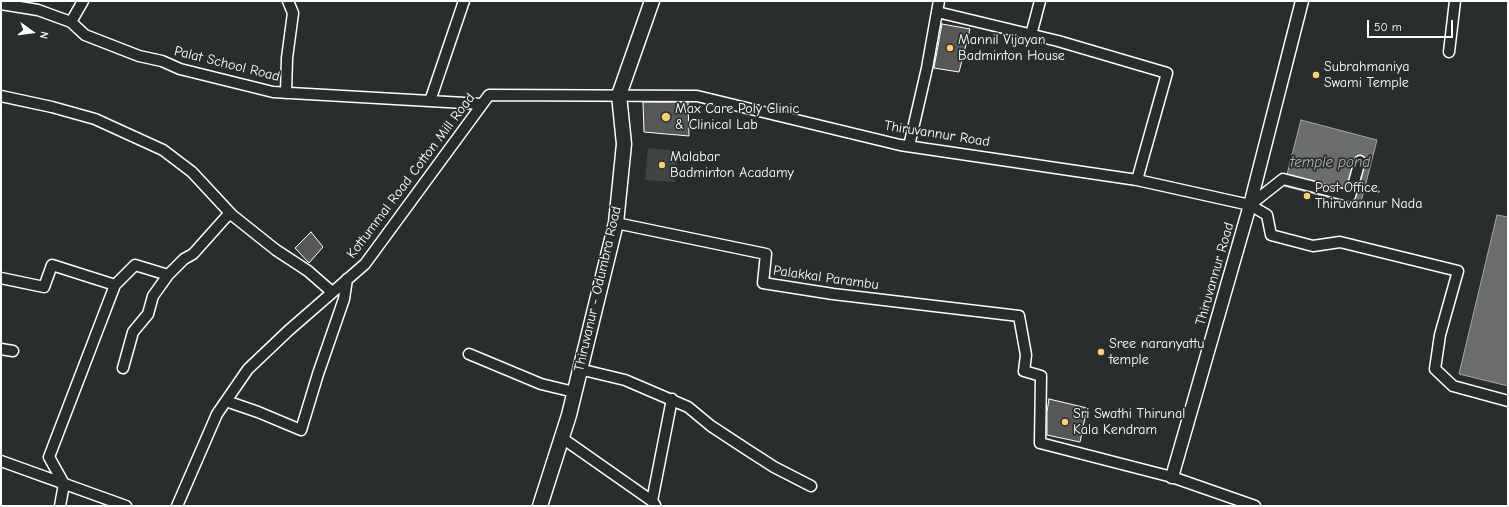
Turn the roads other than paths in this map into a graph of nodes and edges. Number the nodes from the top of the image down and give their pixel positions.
1 (83, 1) edge
2 (288, 1) edge
3 (464, 1) edge
4 (652, 1) edge
5 (939, 1) edge
6 (1040, 1) edge
7 (1302, 1) edge
8 (1455, 1) edge
9 (1, 4) edge
10 (937, 12) junction
11 (71, 22) junction
12 (1031, 35) junction
13 (1449, 52) dead end
14 (286, 93) junction
15 (619, 95) junction
16 (1, 96) edge
17 (430, 101) junction
18 (482, 104) junction
19 (909, 146) junction
20 (1360, 161) dead end
21 (1137, 180) junction
22 (1250, 205) junction
23 (232, 215) junction
24 (616, 222) junction
25 (168, 275) junction
26 (1, 278) edge
27 (347, 279) junction
28 (116, 285) junction
29 (332, 292) junction
30 (1, 349) edge
31 (13, 351) dead end
32 (469, 354) dead end
33 (123, 368) dead end
34 (579, 369) junction
35 (574, 392) junction
36 (672, 400) junction
37 (226, 401) junction
38 (1508, 401) edge
39 (562, 438) junction
40 (1, 461) edge
41 (1172, 478) junction
42 (64, 484) junction
43 (811, 486) dead end
44 (654, 504) edge
45 (60, 506) edge
46 (126, 506) edge
47 (177, 506) edge
48 (540, 506) edge
49 (1255, 506) edge

1 - 11 street
2 - 14 street
3 - 17 street
4 - 15 main road, Thiruvanur - Odumbra Road
5 - 10 street
6 - 12 street
7 - 22 street, Thiruvannur Road
8 - 13 street
9 - 11 street
10 - 12 street
10 - 19 street
11 - 14 street, Palat School Road
12 - 21 street
14 - 17 street, Palat School Road
15 - 18 street, Kottummal Road Cotton Mill Road
15 - 19 street, Thiruvannur Road
15 - 24 main road, Thiruvanur - Odumbra Road
16 - 23 street
17 - 18 street, Palat School Road
18 - 27 street, Kottummal Road Cotton Mill Road
19 - 21 street, Thiruvannur Road
20 - 22 street
21 - 22 street, Thiruvannur Road
22 - 38 street
22 - 41 street, Thiruvannur Road
23 - 25 street
23 - 29 street
24 - 34 main road, Thiruvanur - Odumbra Road
24 - 41 street, Palakkal Parambu
25 - 28 street
25 - 33 street
26 - 28 street
27 - 29 street, Kottummal Road Cotton Mill Road
27 - 37 street
28 - 42 street
29 - 37 street, Kottummal Road Cotton Mill Road
30 - 31 street
32 - 35 street
34 - 35 main road, Thiruvanur - Odumbra Road
34 - 36 street
35 - 39 main road, Thiruvanur - Odumbra Road
36 - 43 street
36 - 44 street
37 - 47 street, Kottummal Road Cotton Mill Road
39 - 44 street
39 - 48 main road, Thiruvanur - Odumbra Road
40 - 42 street
41 - 49 street
42 - 45 street
42 - 46 street

